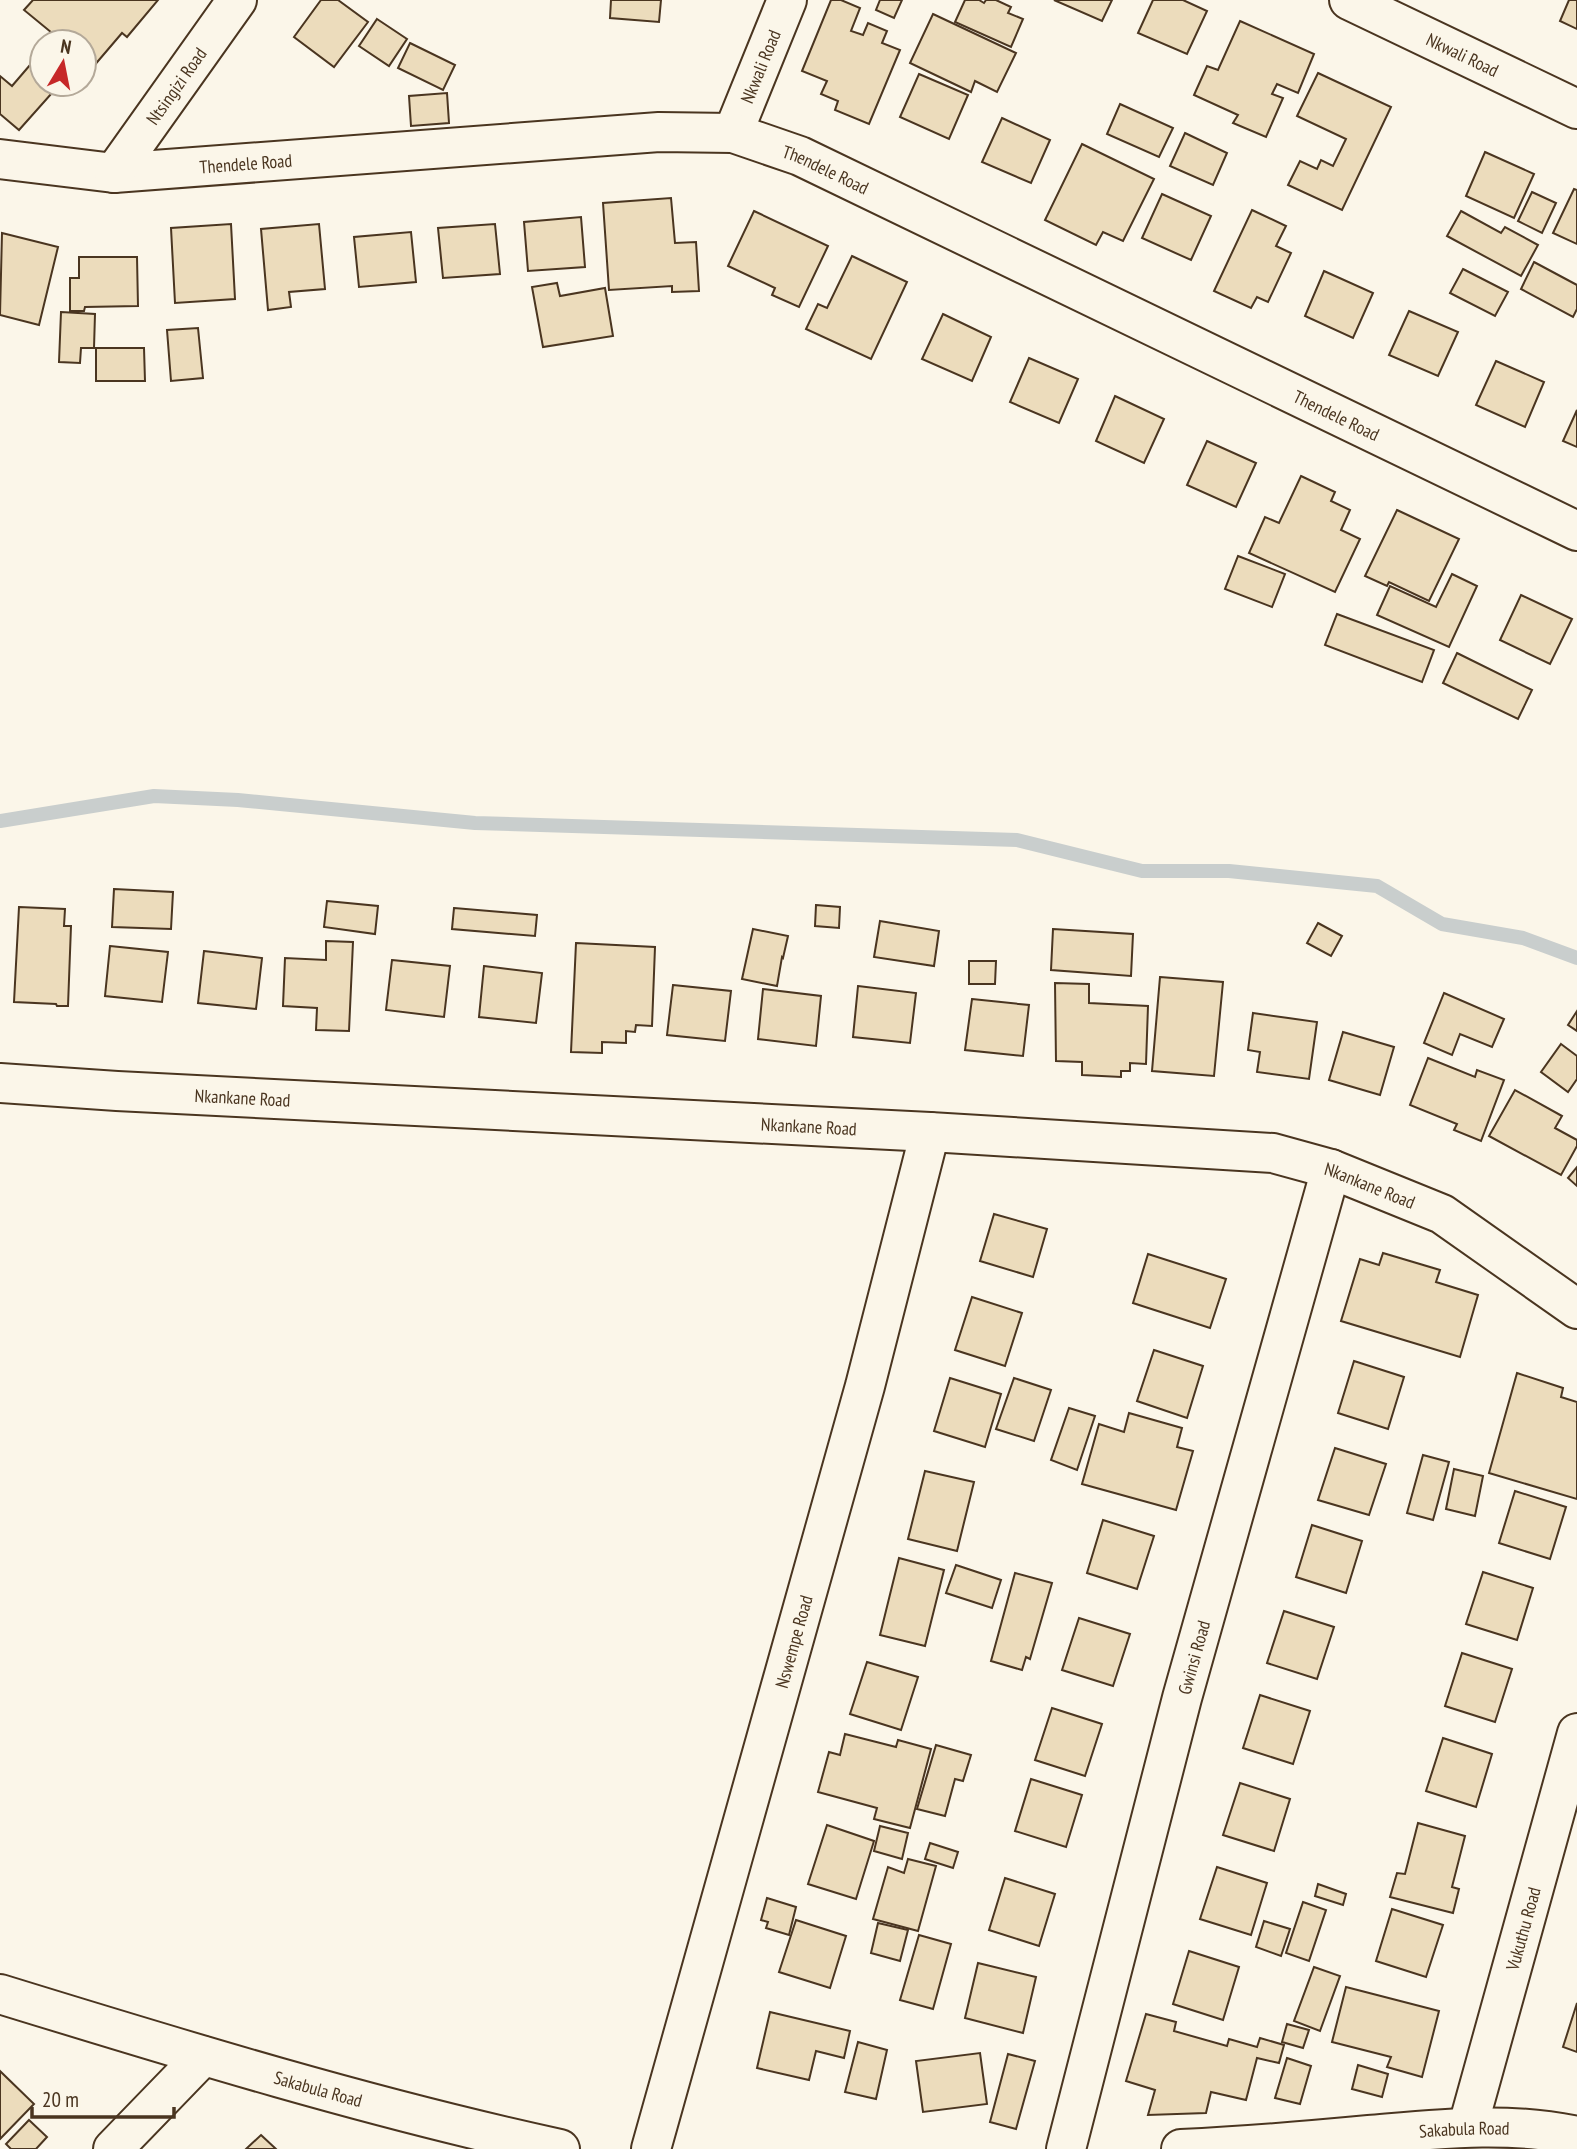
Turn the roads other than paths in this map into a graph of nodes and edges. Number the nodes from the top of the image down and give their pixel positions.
1 (237, 0) edge
2 (787, 0) edge
3 (1349, 0) edge
4 (1577, 109) edge
5 (733, 133) junction
6 (0, 159) edge
7 (114, 173) junction
8 (1577, 531) edge
9 (0, 1083) edge
10 (930, 1132) junction
11 (1331, 1169) junction
12 (1577, 1309) edge
13 (1577, 1733) edge
14 (0, 1994) edge
15 (202, 2056) junction
16 (1468, 2126) junction
17 (1577, 2136) edge
18 (537, 2147) edge
19 (113, 2149) edge
20 (651, 2149) edge
21 (1066, 2149) edge
22 (1181, 2149) edge

1 - 7 street, Ntsingizi Road
2 - 5 street, Nkwali Road
3 - 4 street, Nkwali Road
5 - 7 street, Thendele Road
5 - 8 street, Thendele Road
6 - 7 street, Thendele Road
9 - 10 street, Nkankane Road
10 - 11 street, Nkankane Road
10 - 20 street, Nswempe Road
11 - 12 street, Nkankane Road
11 - 21 street, Gwinsi Road
13 - 16 street, Vukuthu Road
14 - 15 street, Sakabula Road
15 - 18 street, Sakabula Road
15 - 19 street
16 - 17 street, Sakabula Road
16 - 22 street, Sakabula Road

